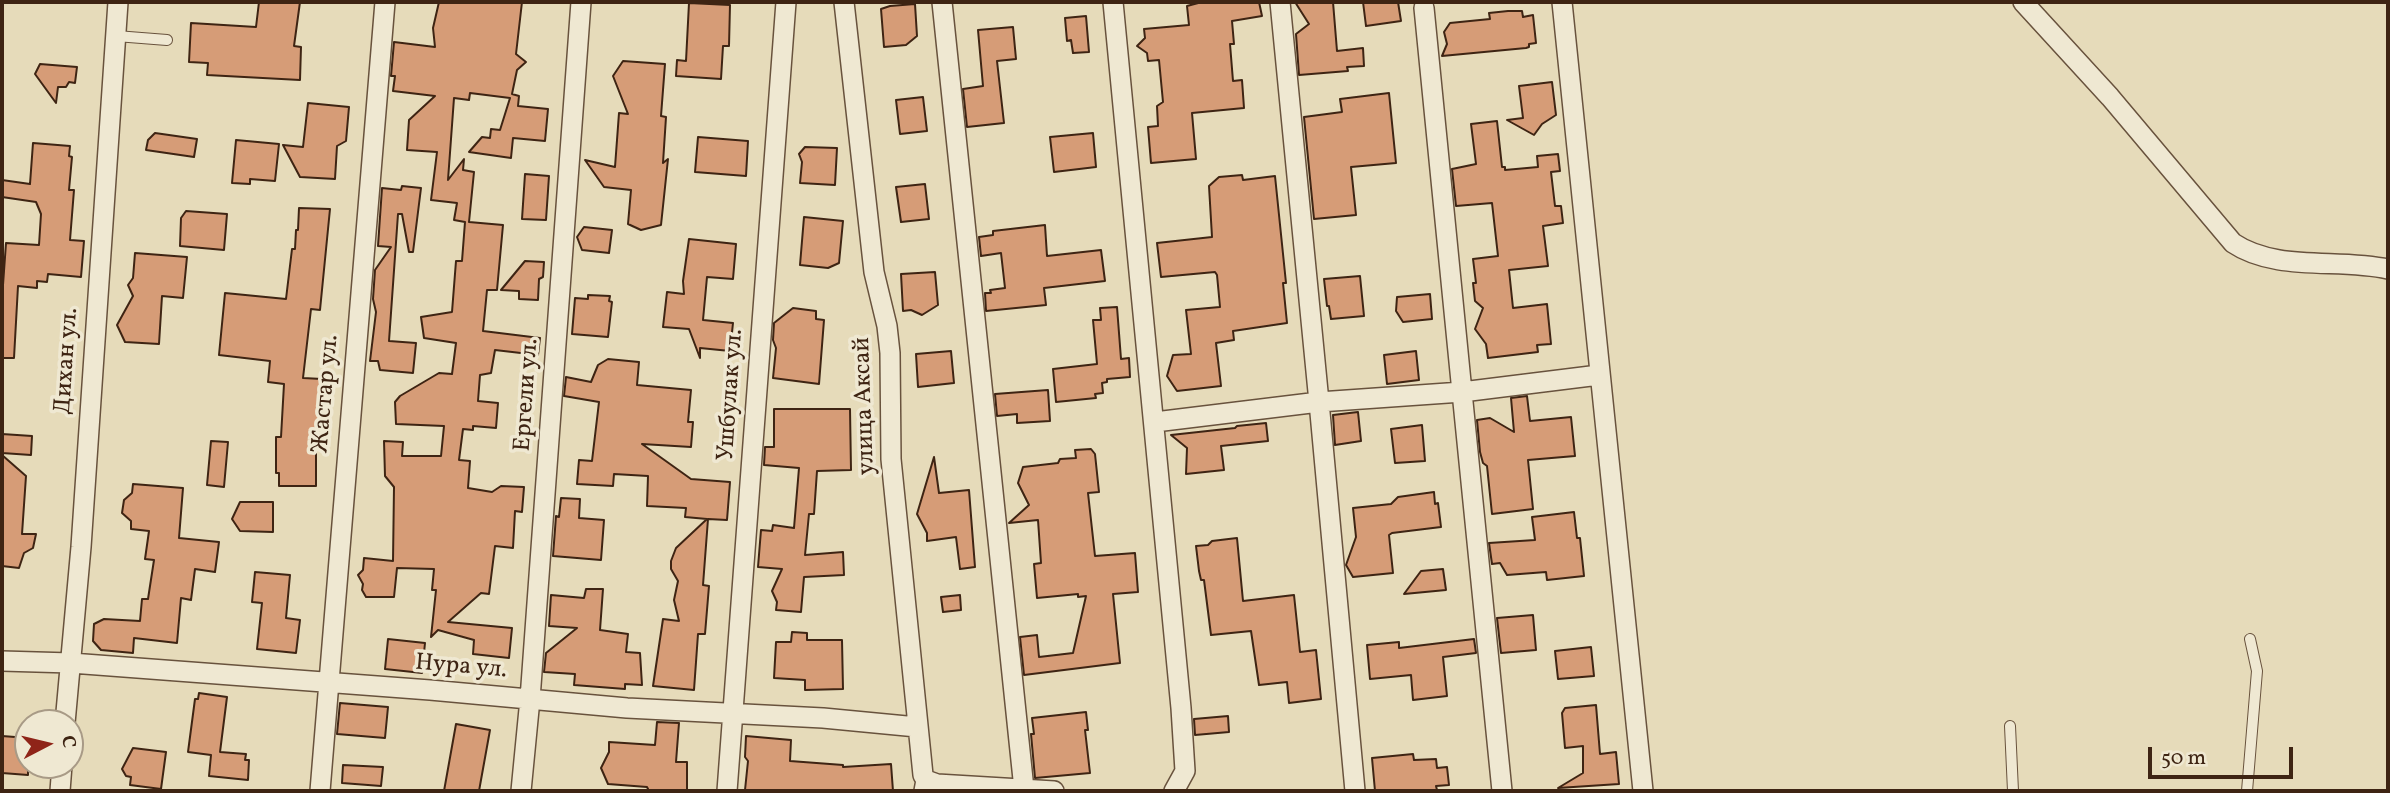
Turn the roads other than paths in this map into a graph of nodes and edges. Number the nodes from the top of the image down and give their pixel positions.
1 (118, 2) edge
2 (385, 2) edge
3 (581, 2) edge
4 (786, 2) edge
5 (844, 2) edge
6 (942, 2) edge
7 (1113, 2) edge
8 (1280, 2) edge
9 (1562, 2) edge
10 (2024, 2) edge
11 (1424, 8) dead end
12 (116, 36) junction
13 (167, 40) dead end
14 (2388, 269) edge
15 (1600, 375) junction
16 (1462, 392) junction
17 (1319, 402) junction
18 (1155, 422) junction
19 (2250, 639) dead end
20 (2, 661) edge
21 (71, 663) junction
22 (328, 682) junction
23 (530, 699) junction
24 (66, 709) edge
25 (733, 712) junction
26 (2010, 726) dead end
27 (917, 727) junction
28 (931, 787) edge
29 (1024, 789) junction
30 (320, 791) edge
31 (521, 791) edge
32 (727, 791) edge
33 (1054, 791) edge
34 (1174, 791) edge
35 (1355, 791) edge
36 (1502, 791) edge
37 (1643, 791) edge
38 (2013, 791) edge
39 (2247, 791) edge

1 - 12 street, Дихан ул.
2 - 22 street, Жастар ул.
3 - 23 street, Ергели ул.
4 - 25 street, Ушбулак ул.
5 - 27 street, улица Аксай
6 - 29 street
7 - 18 street
8 - 17 street
9 - 15 street
10 - 14 street
11 - 16 street
12 - 13 lane
12 - 21 street, Дихан ул.
15 - 16 street
15 - 37 street
16 - 17 street
16 - 36 street
17 - 18 street
17 - 35 street
18 - 34 street
19 - 39 lane
20 - 21 street, Нура ул.
21 - 22 street, Нура ул.
21 - 24 street, Дихан ул.
22 - 23 street, Нура ул.
22 - 30 street, Жастар ул.
23 - 25 street, Нура ул.
23 - 31 street, Ергели ул.
25 - 27 street, Нура ул.
25 - 32 street, Ушбулак ул.
26 - 38 lane
27 - 28 street, улица Аксай
28 - 29 street
29 - 33 street

